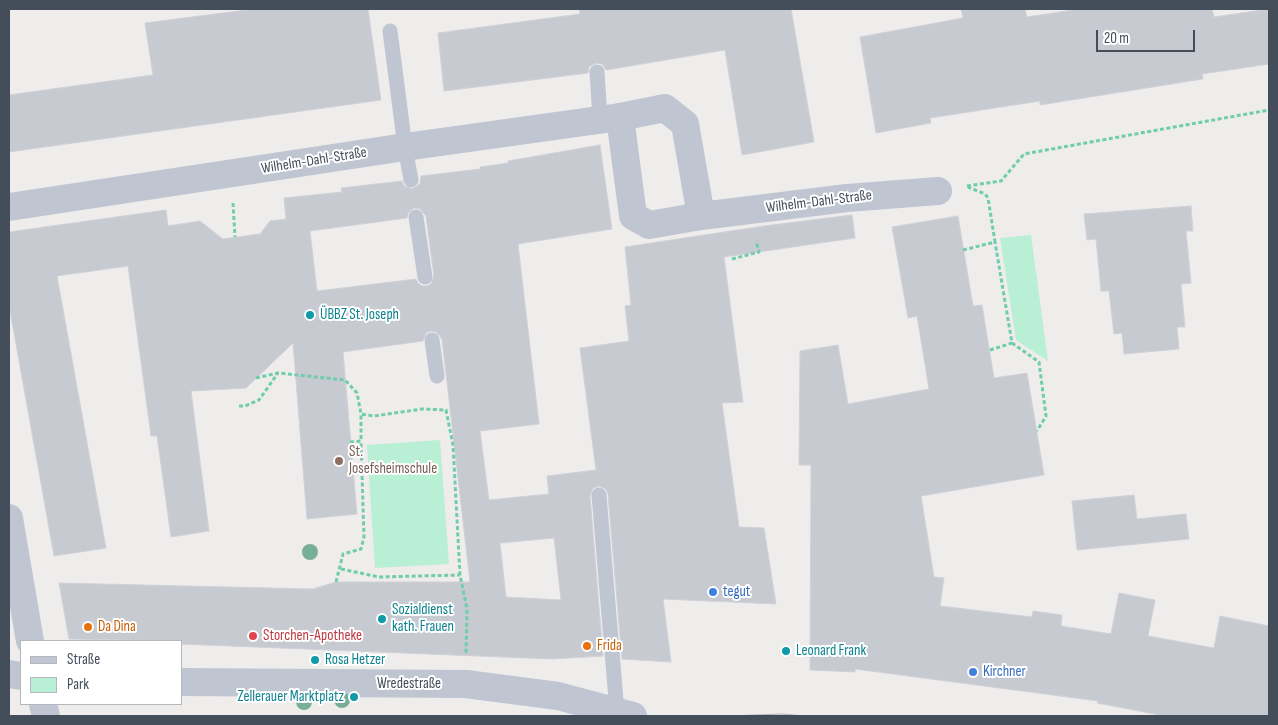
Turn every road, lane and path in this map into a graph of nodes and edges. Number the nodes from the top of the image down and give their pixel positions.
1 (390, 31) dead end
2 (597, 72) dead end
3 (1269, 110) edge
4 (610, 118) junction
5 (405, 147) junction
6 (411, 180) dead end
7 (938, 191) dead end
8 (9, 207) edge
9 (234, 216) dead end
10 (701, 216) junction
11 (416, 217) dead end
12 (235, 237) dead end
13 (995, 242) junction
14 (963, 250) dead end
15 (425, 277) dead end
16 (432, 340) dead end
17 (1012, 343) junction
18 (990, 350) dead end
19 (278, 373) junction
20 (437, 376) dead end
21 (256, 378) dead end
22 (239, 406) dead end
23 (360, 414) junction
24 (1036, 431) dead end
25 (360, 441) junction
26 (350, 442) dead end
27 (599, 495) dead end
28 (9, 518) edge
29 (341, 569) junction
30 (460, 575) junction
31 (336, 582) dead end
32 (30, 640) edge
33 (182, 682) edge
34 (466, 684) junction
35 (625, 714) edge

1 - 5 lane
2 - 4 lane
3 - 13 path
4 - 5 street, Wilhelm-Dahl-Straße
4 - 10 street, Wilhelm-Dahl-Straße
4 - 10 street, Wilhelm-Dahl-Straße
5 - 6 lane
5 - 8 street, Wilhelm-Dahl-Straße
7 - 10 street, Wilhelm-Dahl-Straße
9 - 12 path
11 - 15 lane
13 - 14 path
13 - 17 path
16 - 20 lane
17 - 18 path
17 - 24 path
19 - 21 path
19 - 22 path
19 - 23 path
23 - 25 path
23 - 30 path
25 - 26 path
25 - 29 path
27 - 35 lane
28 - 32 street
29 - 30 path
29 - 31 path
30 - 34 path
33 - 34 street, Wredestraße
34 - 35 street, Wredestraße

